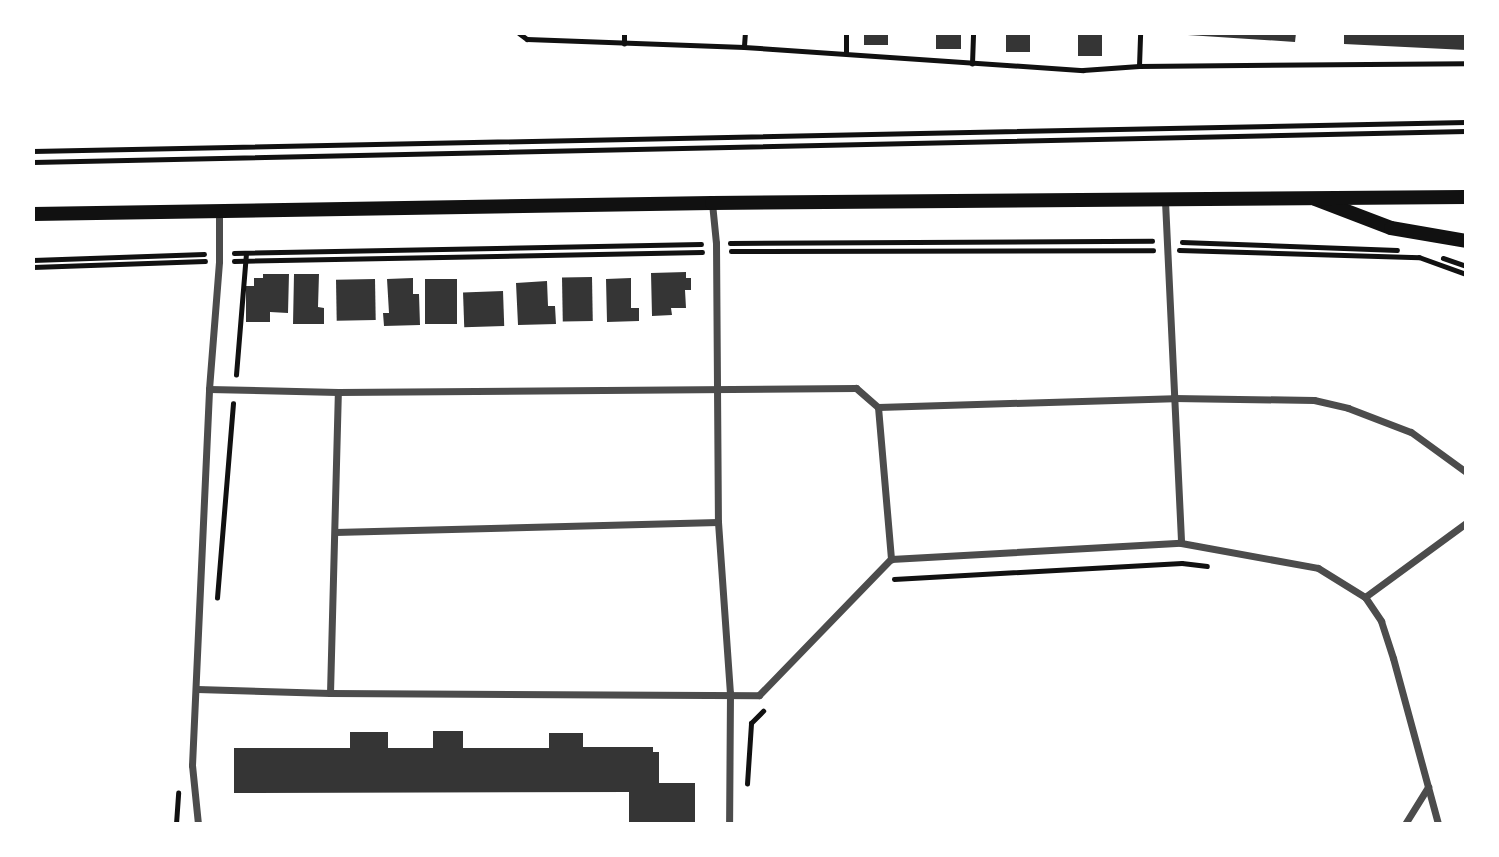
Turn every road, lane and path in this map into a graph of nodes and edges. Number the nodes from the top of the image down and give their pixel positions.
1 (519, 33) edge
2 (624, 33) edge
3 (745, 33) edge
4 (846, 33) edge
5 (973, 33) edge
6 (1140, 33) edge
7 (624, 44) junction
8 (744, 47) junction
9 (846, 52) junction
10 (1466, 63) edge
11 (972, 64) junction
12 (1139, 66) junction
13 (1466, 122) edge
14 (1466, 131) edge
15 (33, 151) edge
16 (33, 162) edge
17 (1308, 196) junction
18 (1466, 197) edge
19 (1165, 201) junction
20 (712, 203) junction
21 (219, 210) junction
22 (33, 214) edge
23 (1166, 241) junction
24 (1466, 241) edge
25 (716, 247) junction
26 (1164, 250) junction
27 (246, 253) junction
28 (219, 257) junction
29 (33, 260) edge
30 (244, 261) junction
31 (1466, 266) edge
32 (33, 267) edge
33 (1466, 274) edge
34 (209, 389) junction
35 (717, 389) junction
36 (234, 390) junction
37 (338, 392) junction
38 (1173, 397) junction
39 (878, 407) junction
40 (1466, 472) edge
41 (718, 522) junction
42 (1466, 523) edge
43 (335, 532) junction
44 (1181, 543) junction
45 (891, 559) junction
46 (1219, 567) dead end
47 (892, 579) dead end
48 (1365, 597) junction
49 (217, 611) dead end
50 (197, 690) junction
51 (330, 693) junction
52 (730, 693) junction
53 (769, 704) dead end
54 (747, 786) dead end
55 (1428, 787) junction
56 (198, 824) edge
57 (729, 824) edge
58 (1405, 824) edge
59 (1438, 824) edge

1 - 7 path
2 - 7 path
3 - 8 path
4 - 9 path
5 - 11 path
6 - 12 path
7 - 8 path
8 - 9 path
9 - 11 path
10 - 12 path
11 - 12 path
13 - 15 path
14 - 16 path
17 - 18 main road
17 - 19 main road
17 - 24 main road
19 - 20 main road
19 - 23 street
20 - 21 main road
20 - 25 street
21 - 22 main road
21 - 28 street
23 - 25 path
23 - 26 street
23 - 31 path
25 - 26 path
25 - 27 path
25 - 30 path
25 - 35 street
26 - 33 path
26 - 38 street
27 - 28 path
27 - 30 path
28 - 29 path
28 - 30 path
28 - 32 path
28 - 34 street
30 - 36 path
34 - 36 street
34 - 50 street
35 - 37 street
35 - 39 street
35 - 41 street
36 - 37 street
36 - 49 path
37 - 43 street
38 - 39 street
38 - 40 street
38 - 44 street
39 - 45 street
41 - 43 street
41 - 52 street
42 - 48 street
43 - 51 street
44 - 45 street
44 - 48 street
45 - 52 street
46 - 47 path
48 - 55 street
50 - 51 street
50 - 56 street
51 - 52 street
52 - 57 street
53 - 54 path
55 - 58 street
55 - 59 street

